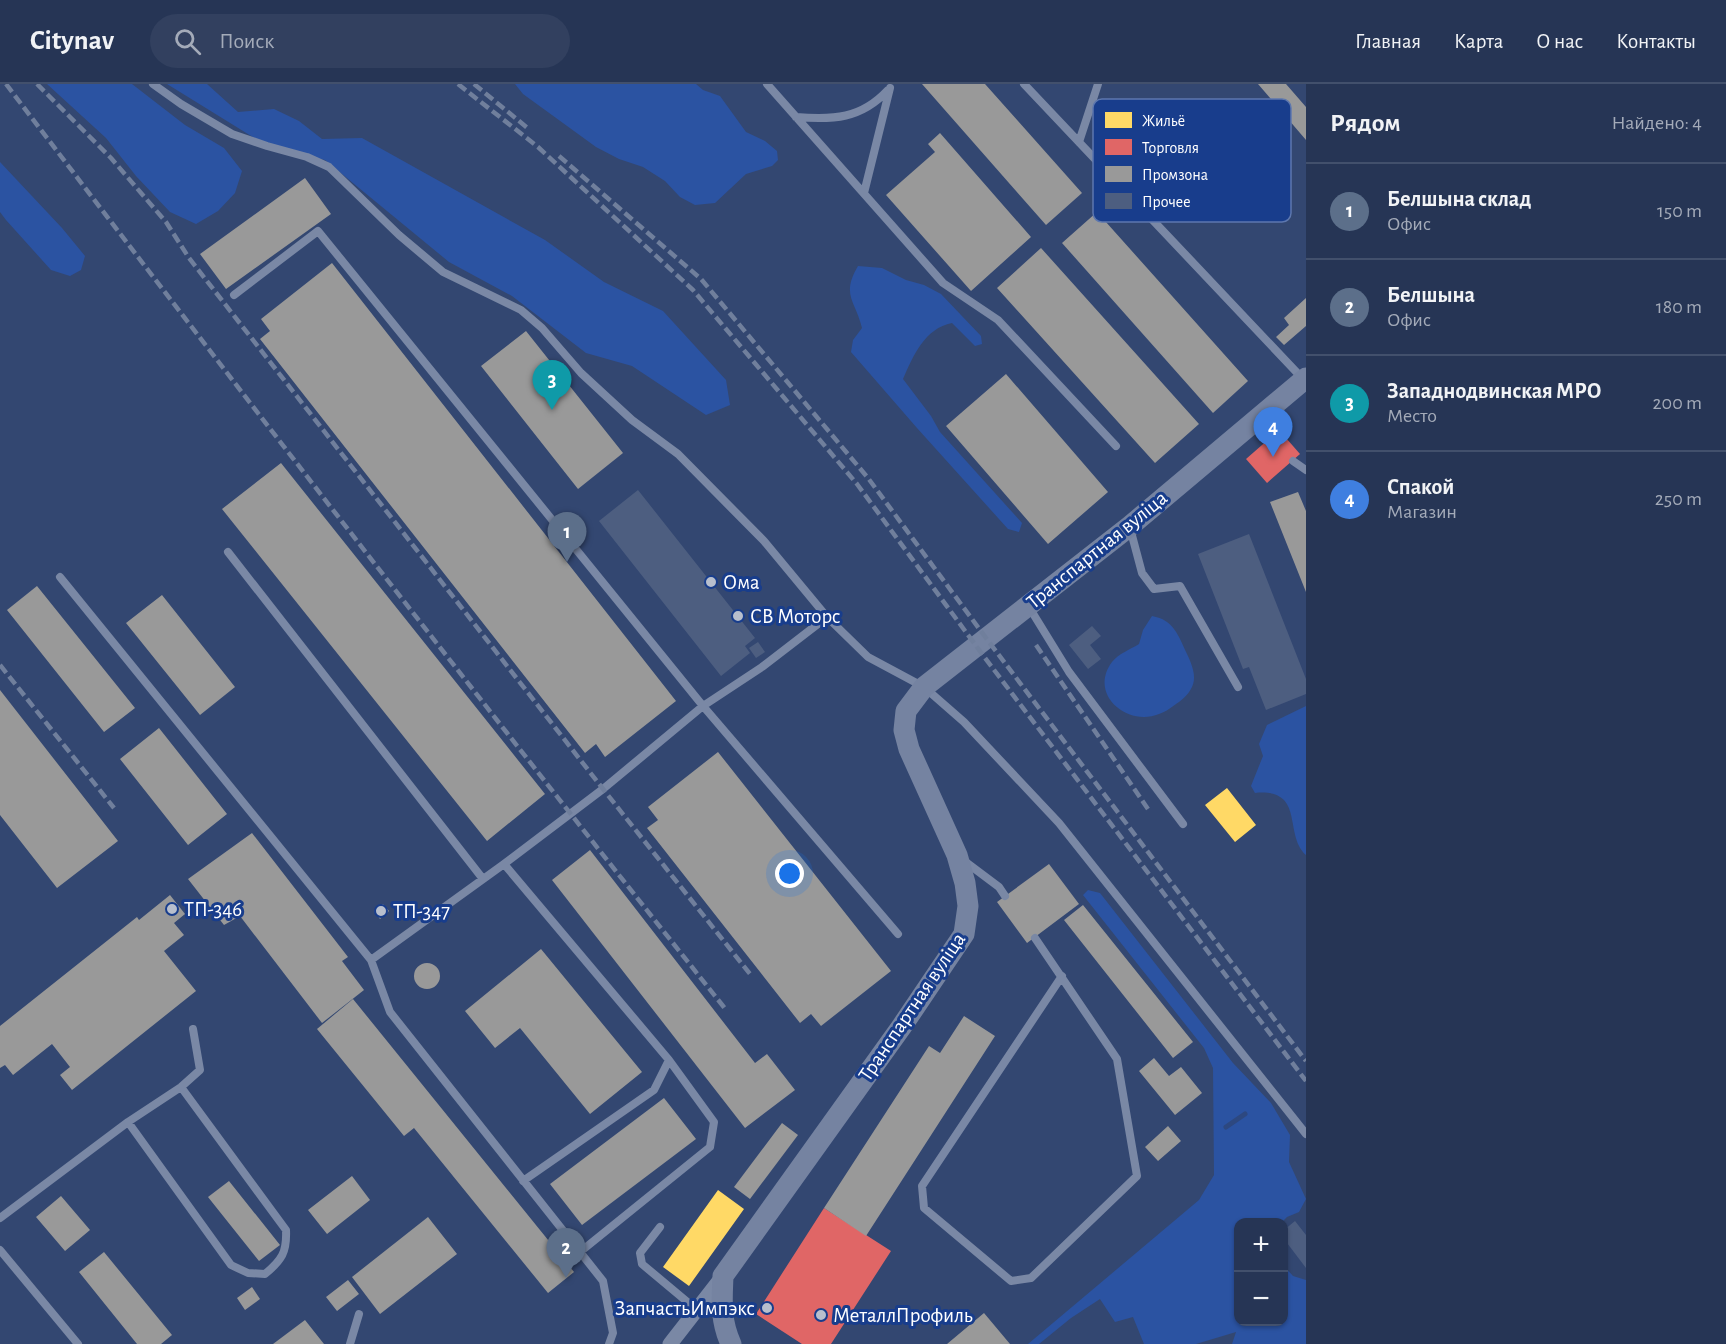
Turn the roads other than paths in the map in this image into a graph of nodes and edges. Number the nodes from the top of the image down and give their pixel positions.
1 (153, 84) edge
2 (767, 84) edge
3 (1024, 84) edge
4 (1098, 84) edge
5 (891, 86) edge
6 (1093, 99) edge
7 (1093, 99) edge
8 (796, 117) junction
9 (1079, 142) junction
10 (1093, 157) edge
11 (864, 194) junction
12 (1155, 222) edge
13 (234, 295) dead end
14 (1305, 379) edge
15 (1258, 419) junction
16 (1271, 437) dead end
17 (1116, 446) dead end
18 (1293, 461) dead end
19 (1306, 470) edge
20 (1130, 526) junction
21 (228, 552) dead end
22 (60, 577) dead end
23 (1028, 606) junction
24 (827, 617) junction
25 (924, 687) junction
26 (1238, 687) dead end
27 (703, 706) junction
28 (1183, 824) dead end
29 (957, 855) junction
30 (504, 864) junction
31 (483, 879) junction
32 (1005, 896) dead end
33 (898, 934) dead end
34 (1035, 938) dead end
35 (372, 960) junction
36 (1062, 976) junction
37 (193, 1029) dead end
38 (669, 1060) junction
39 (181, 1087) junction
40 (128, 1122) junction
41 (1306, 1134) edge
42 (523, 1181) junction
43 (0, 1218) edge
44 (660, 1227) dead end
45 (0, 1250) edge
46 (580, 1252) junction
47 (723, 1276) junction
48 (697, 1310) junction
49 (359, 1314) dead end
50 (78, 1344) edge
51 (350, 1344) edge
52 (609, 1344) edge
53 (670, 1344) edge
54 (731, 1344) edge

1 - 24 lane
2 - 8 lane
3 - 9 lane
4 - 6 lane
5 - 8 lane
5 - 11 lane
7 - 9 lane
8 - 11 lane
9 - 10 lane
11 - 17 lane
12 - 14 lane
13 - 27 lane
14 - 15 main road, Транспартная вуліца
15 - 16 lane
15 - 20 main road, Транспартная вуліца
18 - 19 lane
20 - 23 main road, Транспартная вуліца
20 - 26 lane
21 - 31 lane
22 - 35 lane
23 - 25 main road, Транспартная вуліца
23 - 28 lane
24 - 25 lane
24 - 27 lane
25 - 29 main road, Транспартная вуліца
25 - 41 lane
27 - 30 lane
27 - 33 lane
29 - 32 lane
29 - 47 main road, Транспартная вуліца
30 - 31 lane
30 - 38 lane
31 - 35 lane
34 - 36 lane
35 - 42 lane
36 - 36 lane
37 - 39 lane
38 - 42 lane
38 - 46 lane
39 - 40 lane
39 - 40 lane
40 - 43 lane
42 - 46 lane
44 - 48 lane
45 - 50 lane
46 - 52 lane
47 - 48 street, Транспартная вуліца
47 - 54 main road
48 - 53 street, Транспартная вуліца
49 - 51 lane

